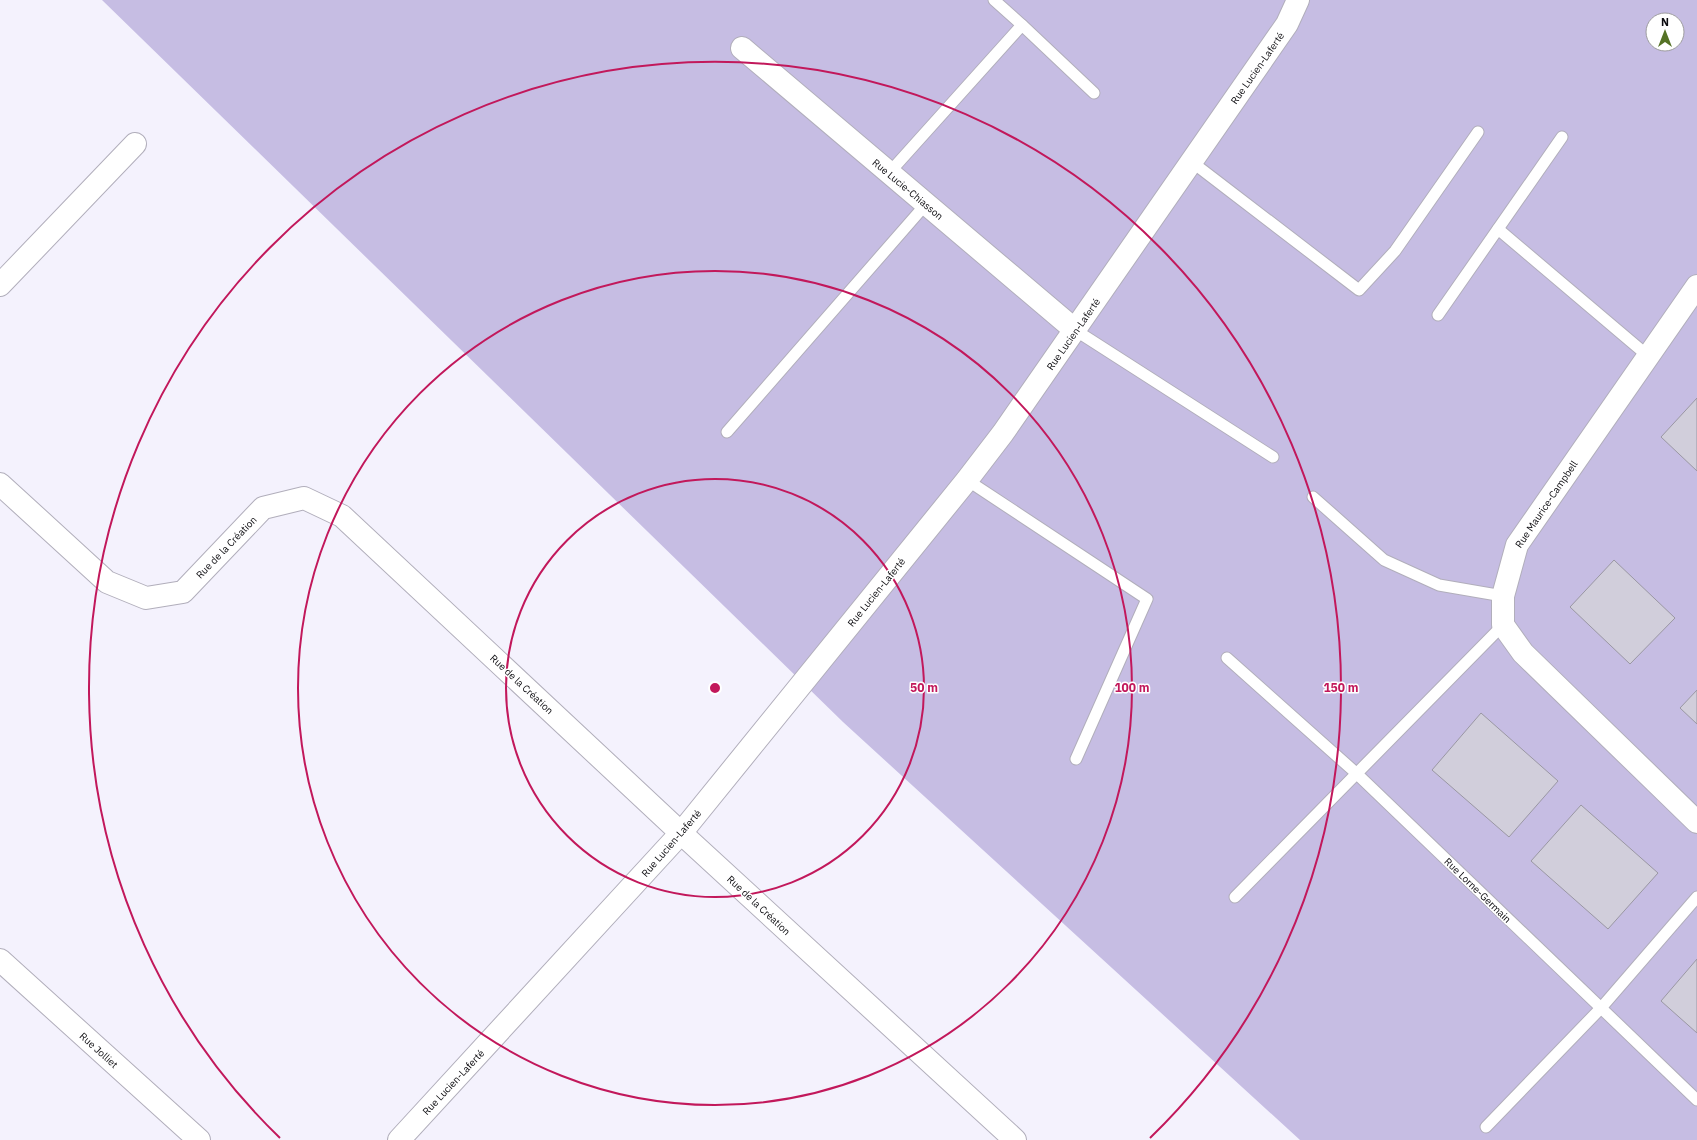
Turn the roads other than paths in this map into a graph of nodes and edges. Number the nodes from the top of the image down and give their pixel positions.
1 (994, 0) edge
2 (1298, 0) edge
3 (1022, 25) junction
4 (742, 48) dead end
5 (1094, 93) dead end
6 (1478, 132) dead end
7 (1562, 138) dead end
8 (134, 144) dead end
9 (1192, 162) junction
10 (889, 173) junction
11 (926, 204) junction
12 (1498, 229) junction
13 (0, 285) edge
14 (1697, 286) edge
15 (1438, 315) dead end
16 (1075, 330) junction
17 (1648, 356) junction
18 (727, 432) dead end
19 (1273, 457) dead end
20 (966, 480) junction
21 (0, 484) edge
22 (1313, 497) dead end
23 (1502, 596) junction
24 (1502, 625) junction
25 (1227, 658) dead end
26 (1076, 759) dead end
27 (1356, 773) junction
28 (1697, 822) edge
29 (682, 833) junction
30 (1234, 897) dead end
31 (1697, 897) edge
32 (0, 960) edge
33 (1601, 1008) junction
34 (1697, 1100) edge
35 (1486, 1127) dead end
36 (198, 1140) edge
37 (399, 1140) edge
38 (1015, 1140) edge

1 - 3 lane
2 - 9 street, Rue Lucien-Laferté
3 - 5 lane
3 - 10 lane
4 - 10 street, Rue Lucie-Chiasson
6 - 9 lane
7 - 12 lane
8 - 13 street
9 - 16 street, Rue Lucien-Laferté
10 - 11 street, Rue Lucie-Chiasson
11 - 16 street, Rue Lucie-Chiasson
11 - 18 lane
12 - 15 lane
12 - 17 lane
14 - 17 street, Rue Maurice-Campbell
16 - 19 lane
16 - 20 street, Rue Lucien-Laferté
17 - 23 street, Rue Maurice-Campbell
20 - 26 lane
20 - 29 street, Rue Lucien-Laferté
21 - 29 street, Rue de la Création
22 - 23 lane
23 - 24 street, Rue Maurice-Campbell
24 - 27 lane
24 - 28 street
25 - 27 lane, Rue Lorne-Germain
27 - 30 lane
27 - 33 lane, Rue Lorne-Germain
29 - 37 street, Rue Lucien-Laferté
29 - 38 street, Rue de la Création
31 - 33 lane
32 - 36 street, Rue Jolliet
33 - 34 lane, Rue Lorne-Germain
33 - 35 lane

